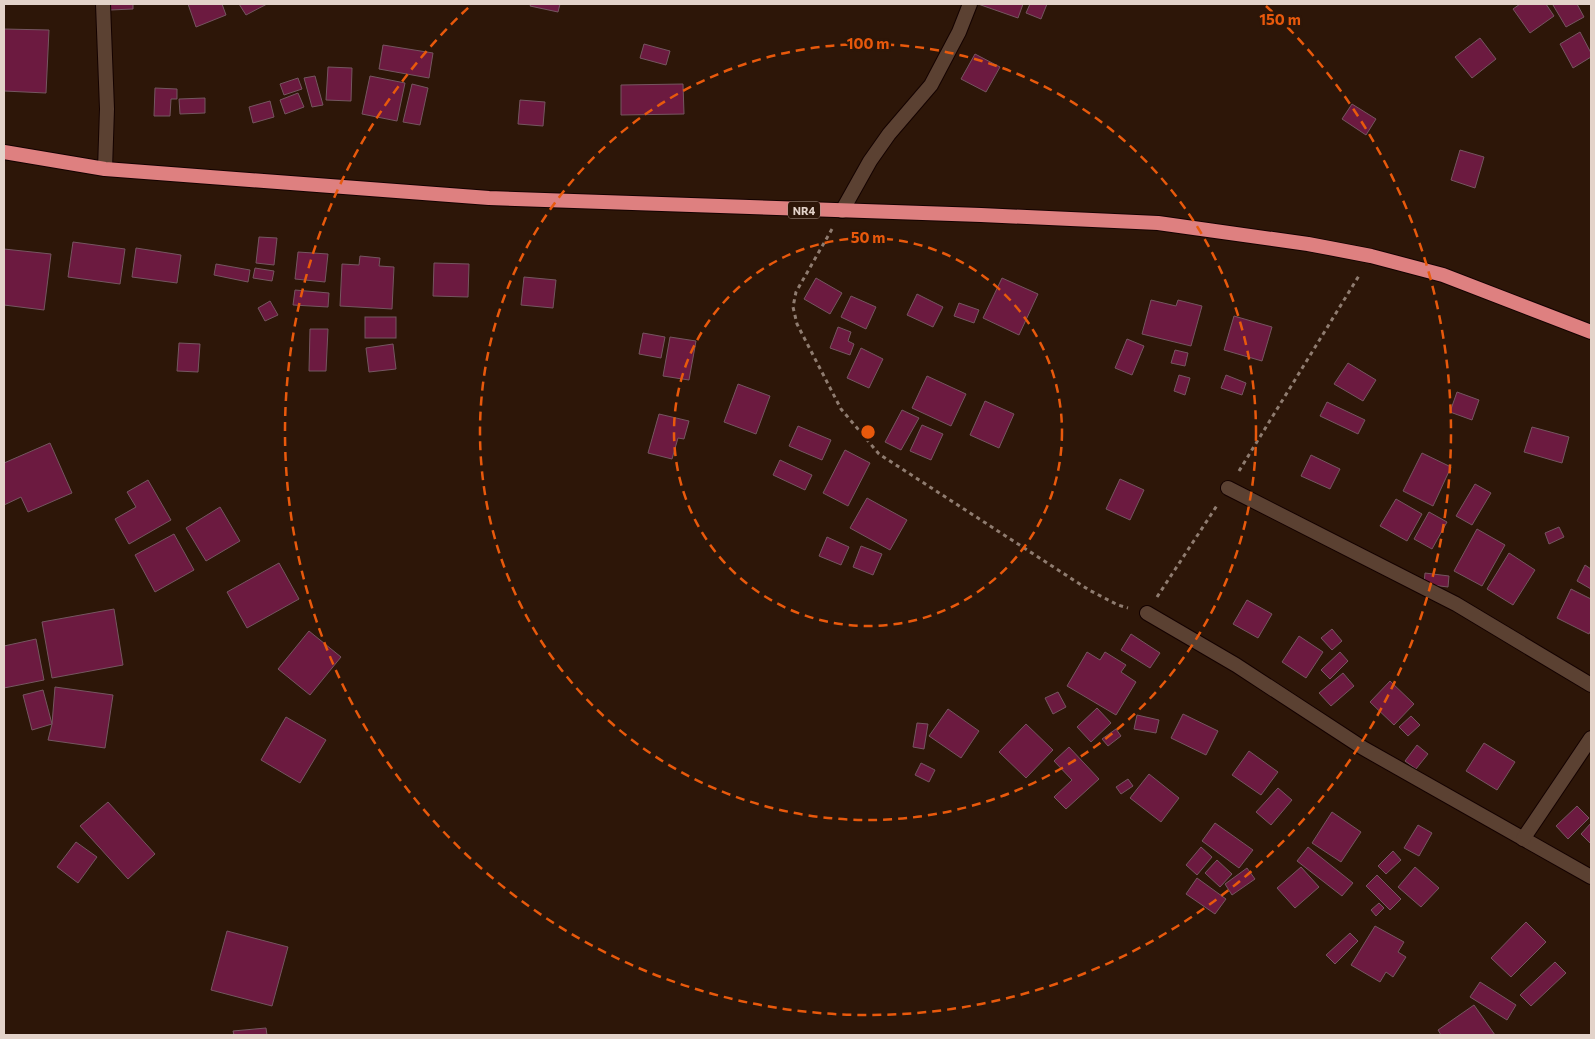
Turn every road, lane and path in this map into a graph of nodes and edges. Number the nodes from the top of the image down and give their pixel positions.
1 (103, 4) edge
2 (970, 4) edge
3 (4, 152) edge
4 (105, 169) junction
5 (842, 211) junction
6 (1371, 256) junction
7 (1591, 332) edge
8 (1228, 488) junction
9 (1147, 613) junction
10 (1591, 685) edge
11 (1591, 738) edge
12 (1523, 839) junction
13 (1591, 876) edge

1 - 4 street
2 - 5 street
3 - 4 highway, NR4
4 - 5 highway, NR4
5 - 6 highway, NR4
5 - 9 path
6 - 7 highway, NR4
6 - 8 path
8 - 9 path
8 - 10 street
9 - 12 street
11 - 12 street
12 - 13 street

